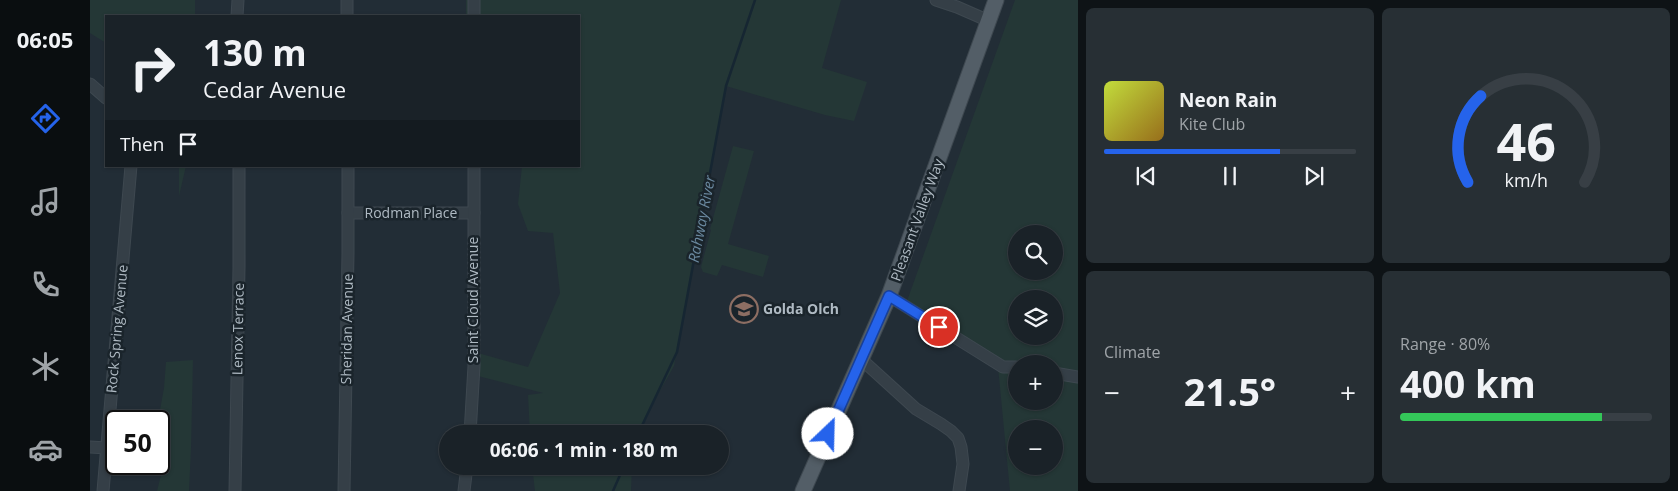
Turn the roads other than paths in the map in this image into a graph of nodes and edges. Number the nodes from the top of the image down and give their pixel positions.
1 (238, 0) edge
2 (346, 0) edge
3 (474, 0) edge
4 (936, 0) edge
5 (996, 0) edge
6 (237, 15) edge
7 (347, 15) edge
8 (474, 15) edge
9 (989, 21) junction
10 (90, 84) edge
11 (105, 97) edge
12 (131, 167) edge
13 (238, 167) edge
14 (348, 167) edge
15 (474, 167) edge
16 (474, 213) junction
17 (348, 214) junction
18 (889, 296) junction
19 (861, 359) junction
20 (1008, 367) edge
21 (1063, 374) edge
22 (1078, 377) edge
23 (110, 410) edge
24 (471, 425) edge
25 (90, 447) edge
26 (105, 448) edge
27 (105, 475) edge
28 (466, 475) edge
29 (104, 491) edge
30 (235, 491) edge
31 (344, 491) edge
32 (464, 491) edge
33 (802, 491) edge
34 (959, 491) edge

1 - 6 street
2 - 7 street
3 - 8 street
4 - 9 street
5 - 9 main road, Pleasant Valley Way
9 - 18 main road, Pleasant Valley Way
10 - 11 street
12 - 23 street, Rock Spring Avenue
13 - 30 street, Lenox Terrace
14 - 17 street, Sheridan Avenue
15 - 16 street, Saint Cloud Avenue
16 - 17 street, Rodman Place
16 - 24 street, Saint Cloud Avenue
17 - 31 street, Sheridan Avenue
18 - 19 main road, Pleasant Valley Way
18 - 20 street
19 - 33 main road, Pleasant Valley Way
19 - 34 street
21 - 22 street
25 - 26 street
27 - 29 street, Rock Spring Avenue
28 - 32 street

